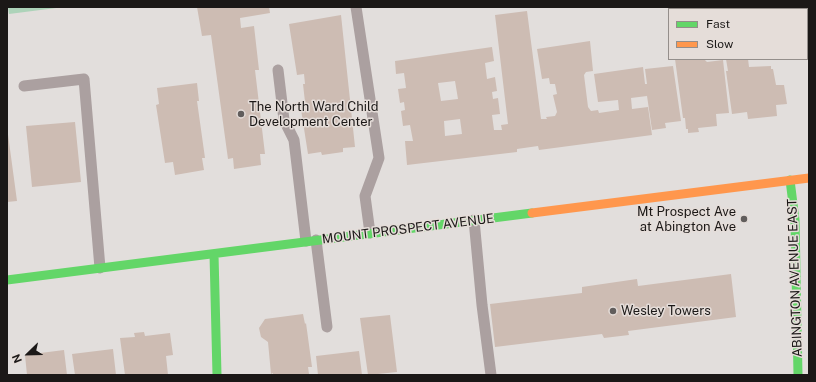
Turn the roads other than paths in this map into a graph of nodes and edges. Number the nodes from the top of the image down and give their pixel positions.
1 (356, 7) edge
2 (278, 70) dead end
3 (24, 86) dead end
4 (809, 178) edge
5 (790, 180) junction
6 (474, 220) junction
7 (370, 233) junction
8 (311, 241) junction
9 (214, 254) junction
10 (100, 268) junction
11 (7, 280) edge
12 (327, 327) dead end
13 (217, 375) edge
14 (491, 375) edge
15 (798, 375) edge

1 - 7 lane
2 - 8 lane
3 - 10 lane
4 - 5 main road, MOUNT PROSPECT AVENUE
5 - 6 main road, MOUNT PROSPECT AVENUE
5 - 15 main road, ABINGTON AVENUE EAST
6 - 7 main road, MOUNT PROSPECT AVENUE
6 - 14 lane
7 - 8 main road, MOUNT PROSPECT AVENUE
8 - 9 main road, MOUNT PROSPECT AVENUE
8 - 12 lane
9 - 10 main road, MOUNT PROSPECT AVENUE
9 - 13 main road
10 - 11 main road, MOUNT PROSPECT AVENUE

